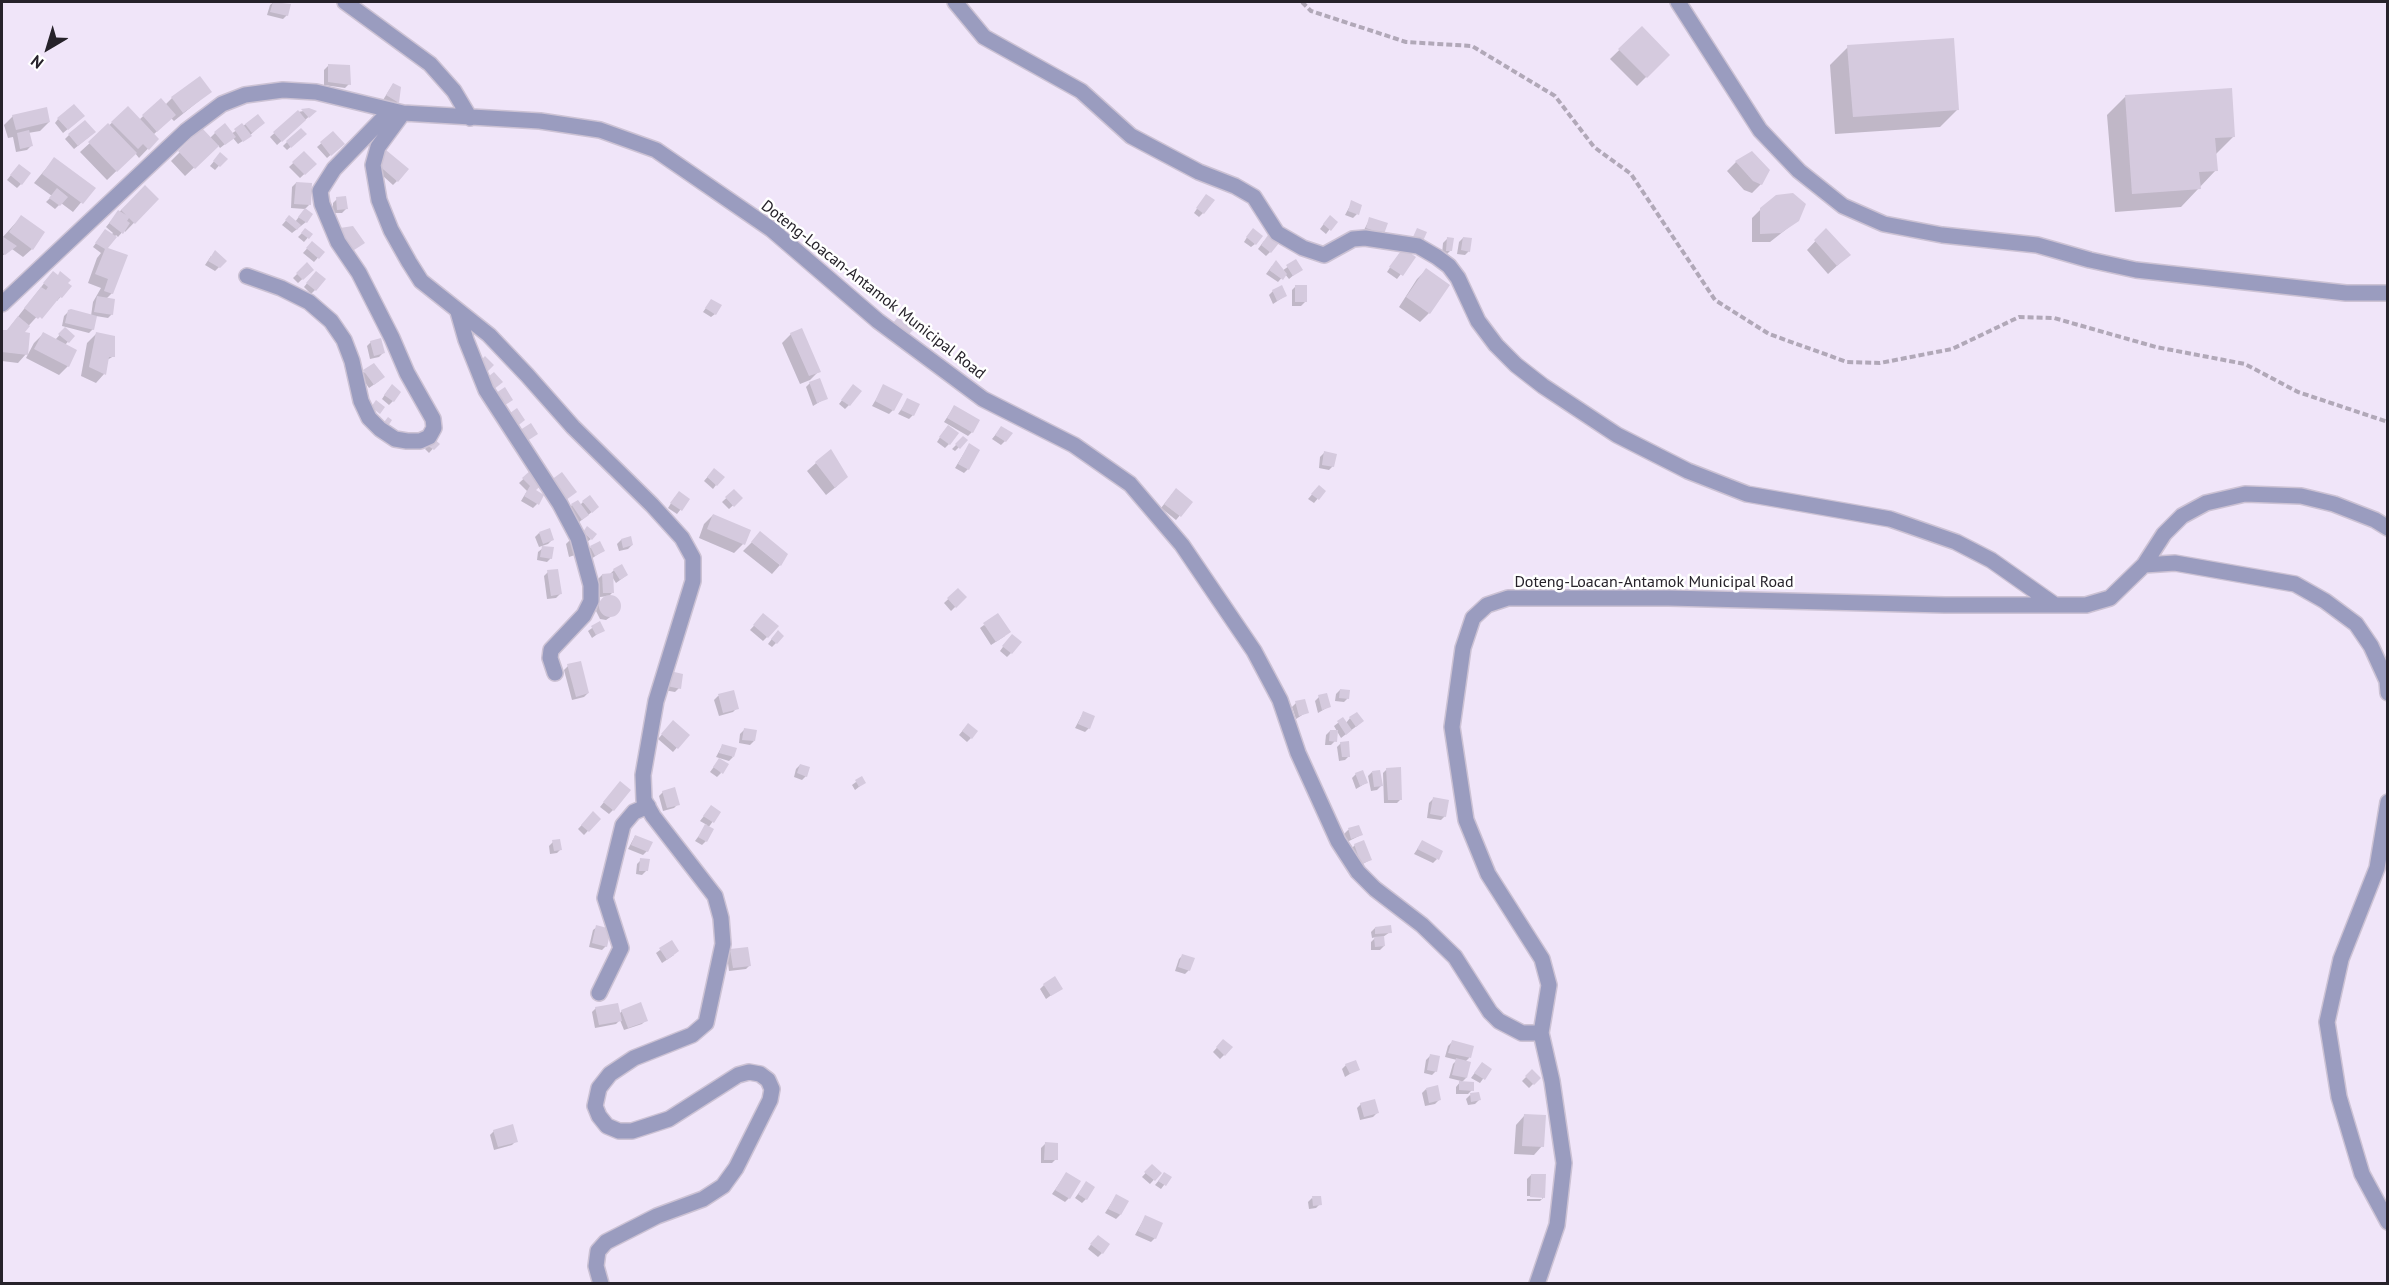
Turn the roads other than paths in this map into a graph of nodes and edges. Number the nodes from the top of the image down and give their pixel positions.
1 (345, 2) edge
2 (955, 2) edge
3 (1678, 2) edge
4 (397, 112) junction
5 (470, 118) junction
6 (247, 276) dead end
7 (2388, 293) edge
8 (2, 304) edge
9 (458, 312) junction
10 (2388, 528) edge
11 (2144, 565) junction
12 (2055, 605) junction
13 (555, 673) dead end
14 (2388, 693) edge
15 (2388, 802) edge
16 (648, 806) junction
17 (599, 993) dead end
18 (1541, 1033) junction
19 (2388, 1222) edge
20 (601, 1284) edge
21 (1537, 1284) edge

1 - 5 street
2 - 12 street
3 - 7 street
4 - 5 street, Doteng-Loacan-Antamok Municipal Road
4 - 6 street
4 - 8 street, Doteng-Loacan-Antamok Municipal Road
4 - 9 street
5 - 18 street, Doteng-Loacan-Antamok Municipal Road
9 - 13 street
9 - 16 street
10 - 11 street, Doteng-Loacan-Antamok Municipal Road
11 - 12 street, Doteng-Loacan-Antamok Municipal Road
11 - 14 street
12 - 18 street, Doteng-Loacan-Antamok Municipal Road
15 - 19 street
16 - 17 street
16 - 20 street
18 - 21 street

